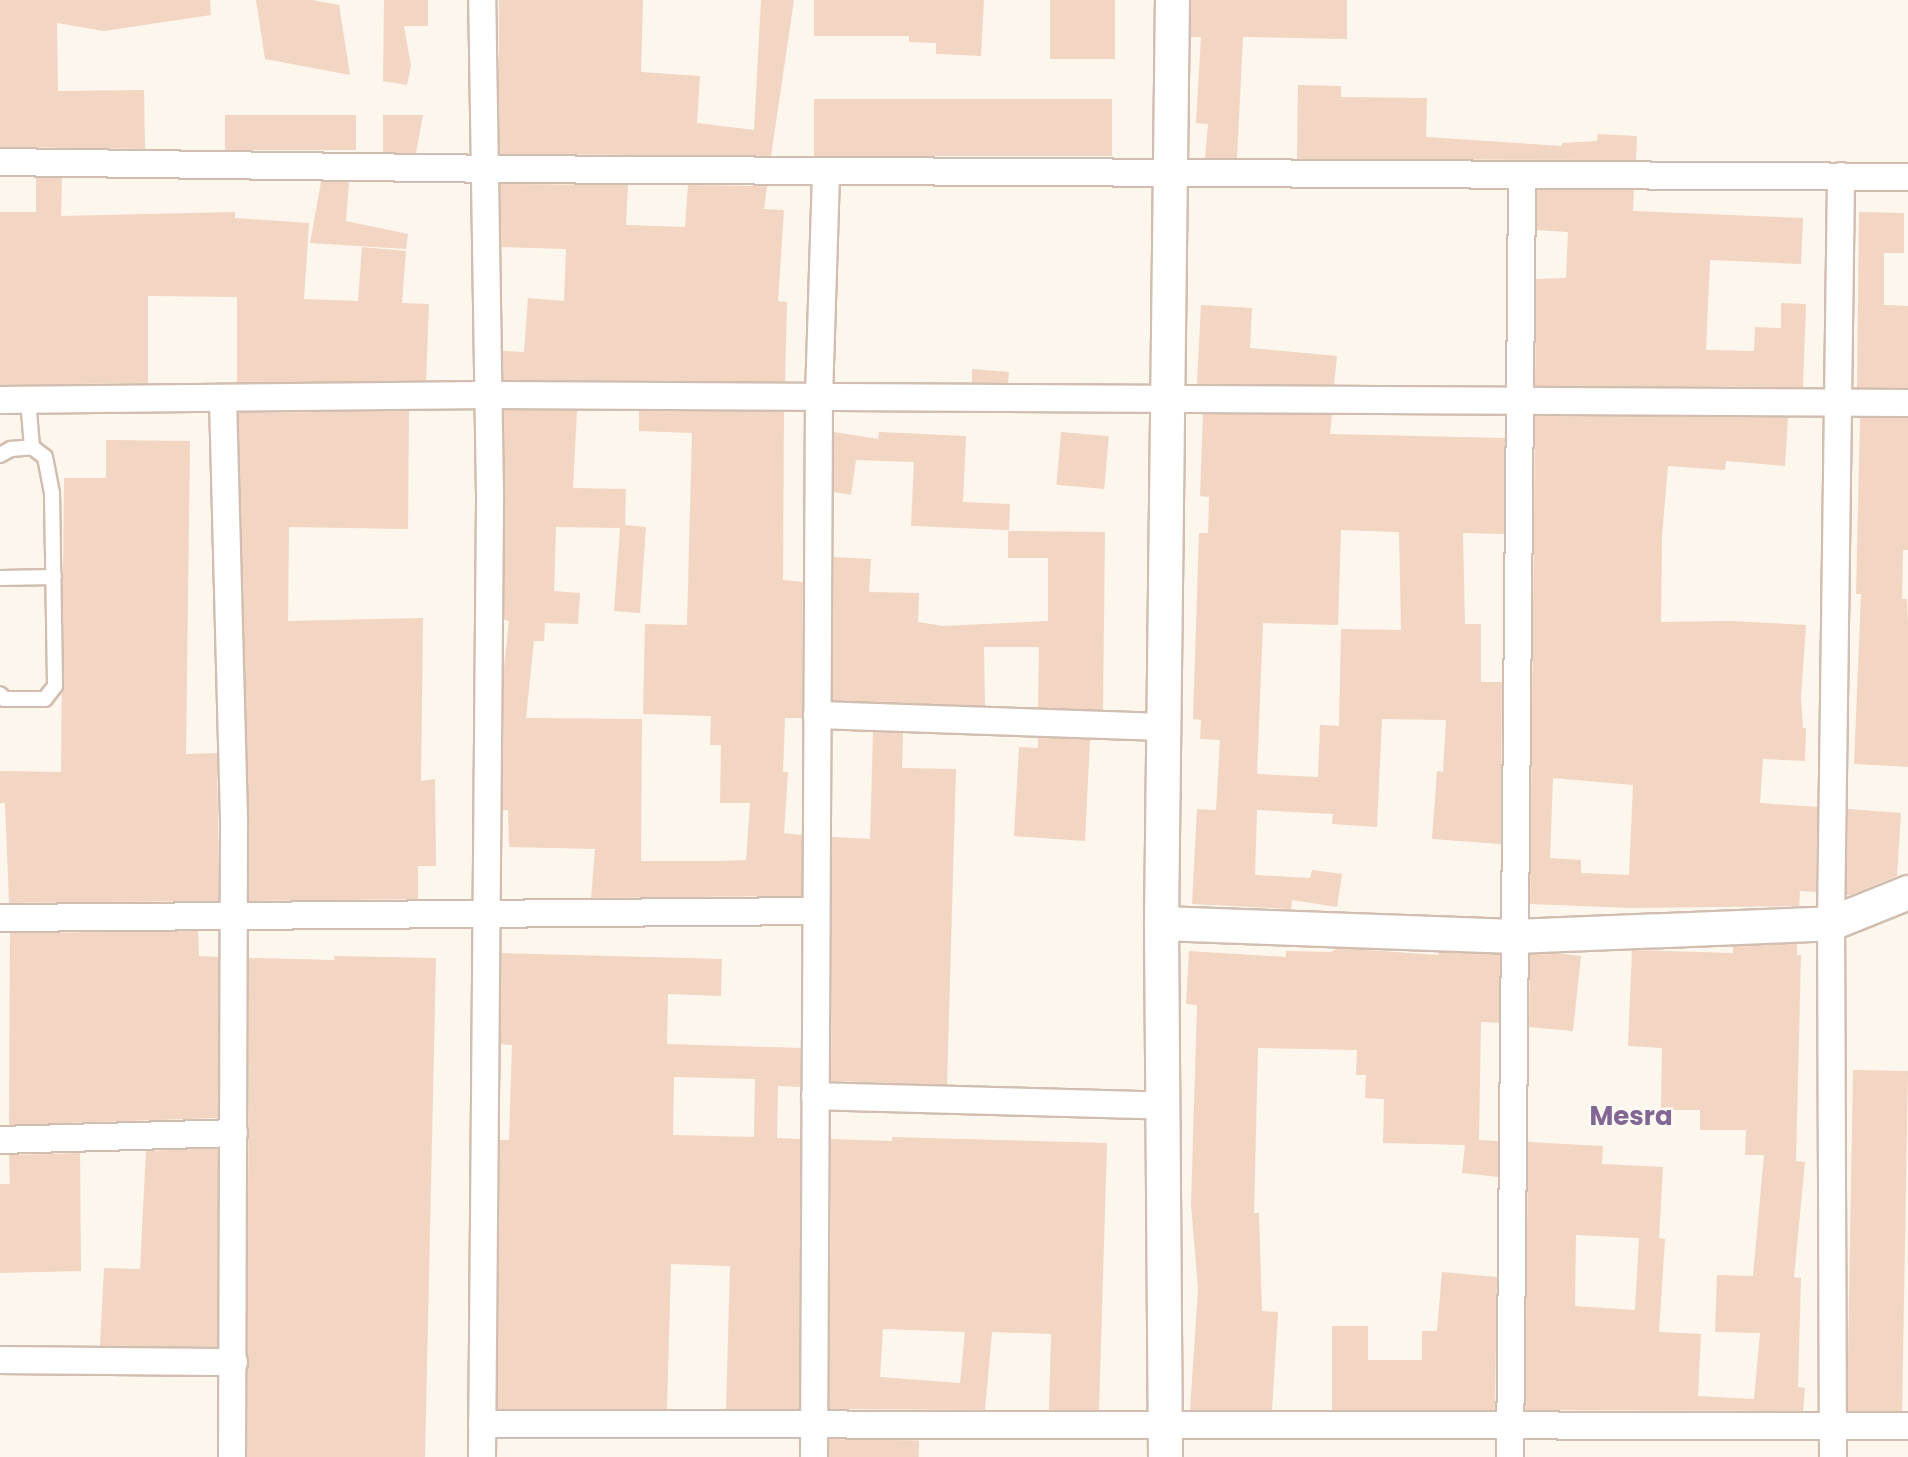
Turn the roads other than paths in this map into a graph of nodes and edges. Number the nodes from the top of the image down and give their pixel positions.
1 (483, 0) edge
2 (1172, 0) edge
3 (0, 162) edge
4 (485, 169) junction
5 (826, 171) junction
6 (1168, 173) junction
7 (1522, 175) junction
8 (1841, 176) junction
9 (1908, 177) edge
10 (488, 395) junction
11 (819, 397) junction
12 (223, 399) junction
13 (1166, 399) junction
14 (0, 400) edge
15 (28, 400) junction
16 (1517, 401) junction
17 (1840, 402) junction
18 (1908, 403) edge
19 (32, 447) junction
20 (0, 455) edge
21 (54, 577) junction
22 (0, 578) edge
23 (0, 694) edge
24 (817, 715) junction
25 (1164, 727) junction
26 (1908, 892) edge
27 (1876, 905) junction
28 (1908, 905) edge
29 (816, 911) junction
30 (234, 915) junction
31 (486, 915) junction
32 (0, 918) edge
33 (1161, 923) junction
34 (1831, 923) junction
35 (1514, 936) junction
36 (815, 1096) junction
37 (1164, 1106) junction
38 (234, 1132) junction
39 (0, 1140) edge
40 (0, 1360) edge
41 (234, 1362) junction
42 (482, 1424) junction
43 (813, 1425) junction
44 (1833, 1426) junction
45 (1908, 1426) edge
46 (1509, 1427) junction
47 (1165, 1442) edge
48 (232, 1457) edge
49 (482, 1457) edge
50 (814, 1457) edge
51 (1510, 1457) edge
52 (1833, 1457) edge

1 - 4 street
2 - 6 main road
3 - 4 street
4 - 5 street
4 - 10 street
5 - 6 street
5 - 11 street
6 - 7 street
6 - 13 main road
7 - 8 street
7 - 16 street
8 - 9 street
8 - 17 street
10 - 11 street
10 - 12 street
10 - 31 street
11 - 13 street
11 - 24 street
12 - 15 street
12 - 30 street
13 - 16 street
13 - 25 main road
14 - 15 street
15 - 19 lane
16 - 17 street
16 - 35 street
17 - 18 street
17 - 34 street
19 - 20 lane
19 - 21 lane
21 - 22 lane
21 - 23 lane
24 - 25 street
24 - 29 street
25 - 33 main road
26 - 27 main road
27 - 28 main road
27 - 34 main road
29 - 31 street
29 - 36 street
30 - 31 street
30 - 32 street
30 - 38 street
31 - 42 street
33 - 35 main road
33 - 37 main road
34 - 35 main road
34 - 44 street
35 - 46 street
36 - 37 street
36 - 43 street
37 - 47 main road
38 - 39 street
38 - 41 street
40 - 41 street
41 - 48 street
42 - 43 street
42 - 49 street
43 - 47 street
43 - 50 street
44 - 45 street
44 - 46 street
44 - 52 street
46 - 47 street
46 - 51 street

